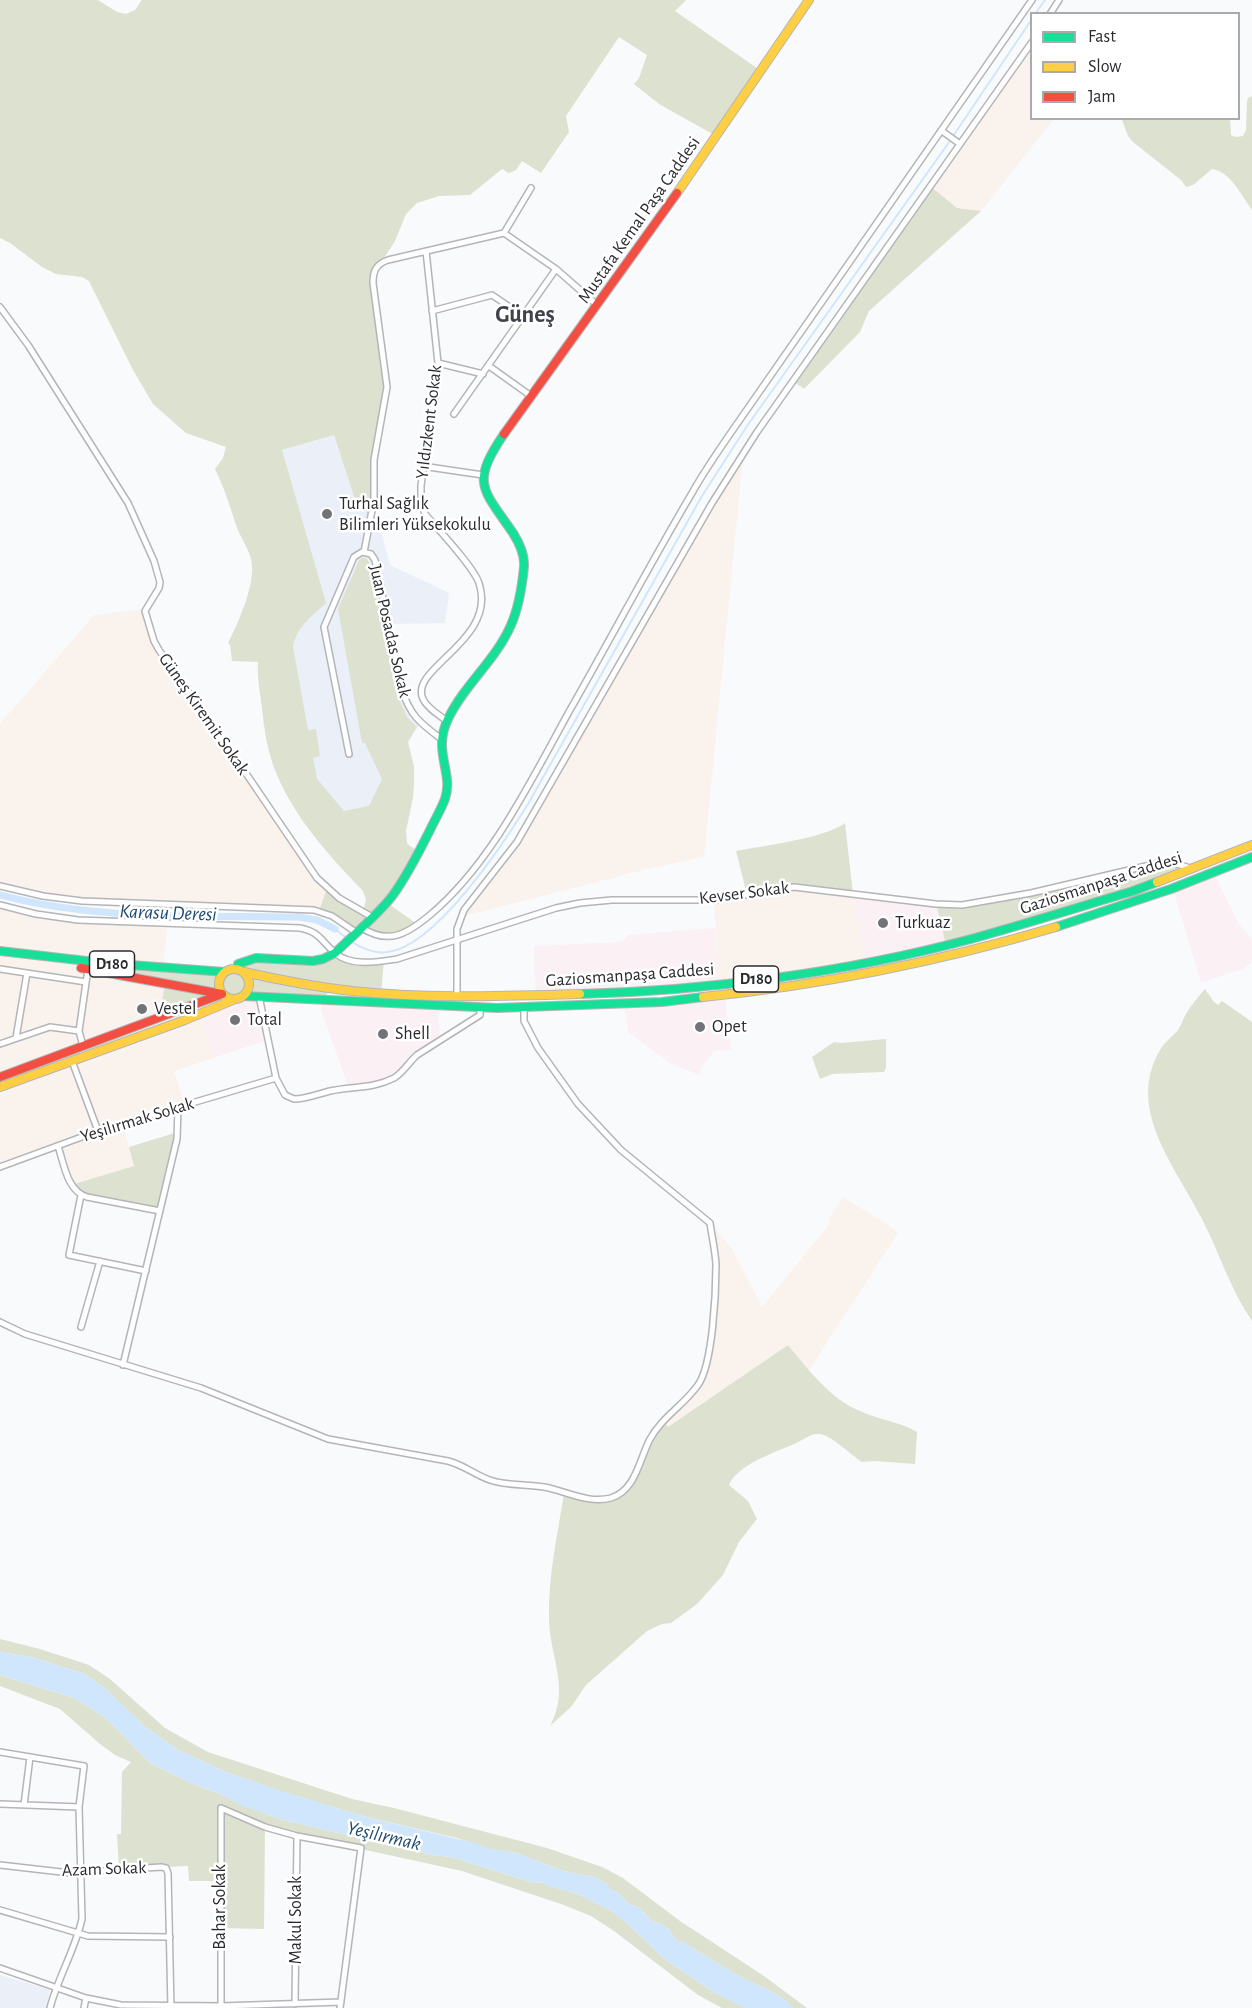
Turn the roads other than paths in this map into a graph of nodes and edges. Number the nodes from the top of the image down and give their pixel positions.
1 (809, 0) edge
2 (1032, 0) edge
3 (1030, 45) edge
4 (942, 131) junction
5 (960, 144) junction
6 (531, 188) dead end
7 (504, 233) junction
8 (426, 251) junction
9 (556, 268) junction
10 (597, 305) junction
11 (0, 307) edge
12 (432, 311) junction
13 (523, 316) junction
14 (438, 363) junction
15 (489, 366) junction
16 (483, 374) junction
17 (531, 396) junction
18 (454, 414) dead end
19 (422, 466) junction
20 (483, 475) junction
21 (364, 552) junction
22 (447, 721) junction
23 (440, 738) junction
24 (349, 754) dead end
25 (1252, 845) edge
26 (1252, 857) edge
27 (1193, 869) junction
28 (0, 886) edge
29 (0, 905) edge
30 (372, 917) junction
31 (357, 932) junction
32 (458, 940) junction
33 (0, 951) edge
34 (335, 953) junction
35 (0, 958) edge
36 (0, 969) edge
37 (88, 969) junction
38 (241, 971) junction
39 (225, 972) junction
40 (27, 973) junction
41 (86, 982) junction
42 (222, 994) junction
43 (244, 996) junction
44 (259, 996) junction
45 (458, 997) junction
46 (233, 1000) junction
47 (524, 1007) junction
48 (480, 1008) junction
49 (79, 1031) junction
50 (16, 1038) junction
51 (0, 1044) edge
52 (83, 1046) junction
53 (72, 1061) junction
54 (0, 1077) edge
55 (276, 1077) junction
56 (0, 1087) edge
57 (178, 1107) junction
58 (98, 1131) junction
59 (58, 1146) junction
60 (0, 1167) edge
61 (81, 1196) junction
62 (160, 1211) junction
63 (100, 1261) junction
64 (146, 1271) junction
65 (0, 1322) edge
66 (81, 1327) dead end
67 (123, 1365) junction
68 (0, 1752) edge
69 (30, 1757) junction
70 (0, 1804) edge
71 (24, 1805) junction
72 (79, 1807) junction
73 (297, 1836) junction
74 (0, 1865) edge
75 (80, 1872) junction
76 (0, 1910) edge
77 (78, 1933) junction
78 (170, 1937) junction
79 (0, 1968) edge
80 (55, 1988) junction
81 (86, 1998) junction
82 (295, 2004) junction
83 (341, 2005) edge
84 (221, 2006) junction
85 (120, 2007) edge
86 (142, 2007) edge
87 (171, 2007) edge
88 (209, 2007) edge
89 (270, 2007) edge
90 (50, 2008) edge
91 (84, 2008) edge

1 - 10 main road, Mustafa Kemal Paşa Caddesi
2 - 4 street
3 - 5 street
4 - 5 street
4 - 31 street
5 - 32 street
6 - 7 street
7 - 8 street
7 - 9 street
8 - 12 street, Yıldızkent Sokak
8 - 21 street
9 - 10 street
9 - 13 street
10 - 17 main road, Mustafa Kemal Paşa Caddesi
11 - 30 street, Güneş Kiremit Sokak
12 - 13 street
12 - 14 street, Yıldızkent Sokak
13 - 15 street
14 - 16 street
14 - 19 street, Yıldızkent Sokak
15 - 16 street
15 - 17 street
16 - 18 street
17 - 20 main road, Mustafa Kemal Paşa Caddesi
19 - 20 street
19 - 22 street, Yıldızkent Sokak
20 - 22 main road
21 - 23 street, Juan Posadas Sokak
21 - 24 street, Juan Posadas Sokak
22 - 23 main road
23 - 30 main road
25 - 27 main road, Gaziosmanpaşa Caddesi / D180
26 - 47 main road, Gaziosmanpaşa Caddesi / D180
27 - 32 street, Kevser Sokak
27 - 45 main road, Gaziosmanpaşa Caddesi / D180
28 - 31 street
29 - 34 street
30 - 31 main road
31 - 34 main road
32 - 34 street, Kevser Sokak
32 - 45 street
33 - 39 main road, D180
34 - 38 main road
35 - 37 main road, D180
36 - 40 street
37 - 41 street
37 - 42 main road, D180
38 - 39 main road, Gaziosmanpaşa Caddesi
38 - 43 main road
38 - 45 main road, Gaziosmanpaşa Caddesi / D180
39 - 42 main road
40 - 41 street
40 - 50 street
41 - 49 street
42 - 46 main road
42 - 52 main road
43 - 44 main road, Gaziosmanpaşa Caddesi / D180
43 - 46 main road, Gaziosmanpaşa Caddesi
44 - 48 main road, Gaziosmanpaşa Caddesi / D180
44 - 55 street
46 - 53 main road, Gaziosmanpaşa Caddesi
47 - 48 main road, Gaziosmanpaşa Caddesi / D180
47 - 67 street
48 - 55 street
49 - 50 street
49 - 52 street
50 - 51 street
52 - 54 main road
53 - 56 main road, Gaziosmanpaşa Caddesi
53 - 58 street
55 - 57 street, Yeşilırmak Sokak
57 - 58 street, Yeşilırmak Sokak
57 - 62 street
58 - 59 street, Yeşilırmak Sokak
59 - 60 street, Yeşilırmak Sokak
59 - 61 street
61 - 62 street
61 - 63 street
62 - 64 street
63 - 64 street
63 - 66 street
64 - 67 street
65 - 67 street
68 - 69 street
69 - 71 street
69 - 72 street
70 - 71 street
71 - 72 street
72 - 75 street
73 - 82 street, Makul Sokak
73 - 83 street
73 - 84 street, Bahar Sokak
74 - 75 street, Azam Sokak
75 - 77 street
75 - 78 street, Azam Sokak
76 - 77 street
77 - 78 street
77 - 80 street
78 - 87 street
79 - 80 street
80 - 81 street
80 - 90 street
81 - 85 street
81 - 91 street
82 - 83 street
82 - 89 street
84 - 88 street
84 - 89 street
85 - 86 street
86 - 87 street
87 - 88 street

